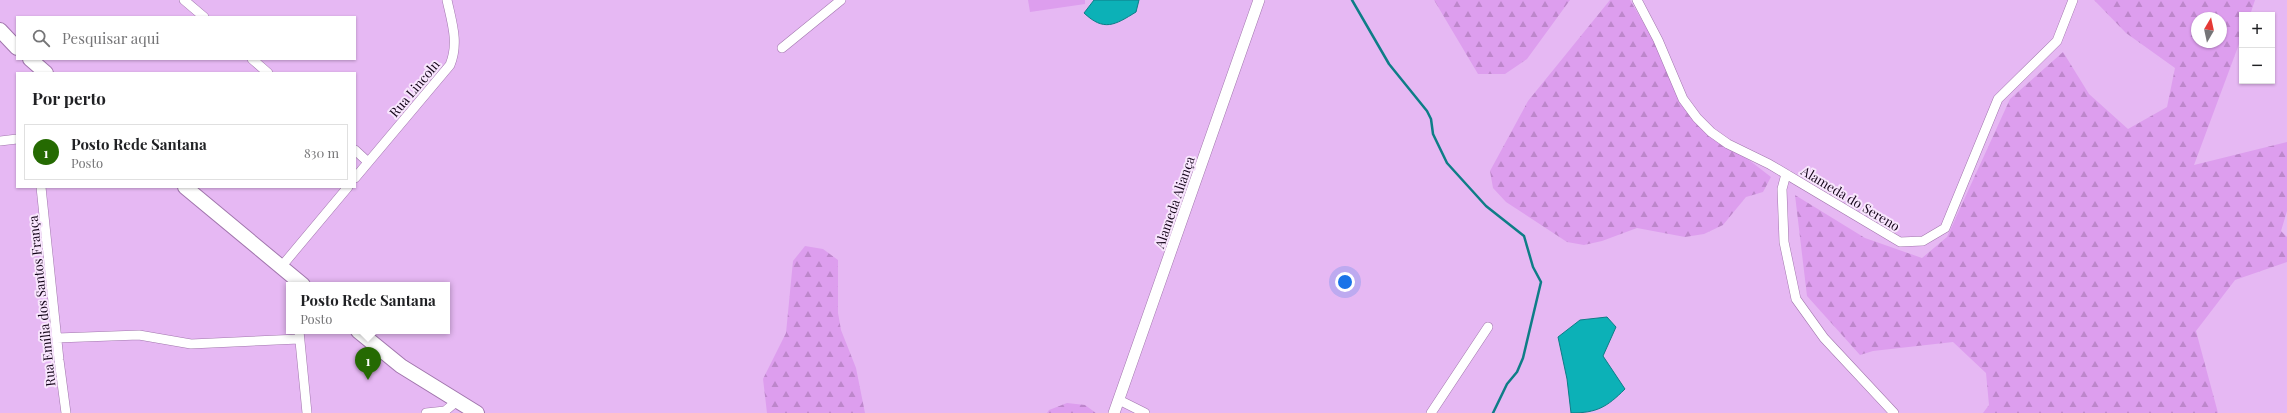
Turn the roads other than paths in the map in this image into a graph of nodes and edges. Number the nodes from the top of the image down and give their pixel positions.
1 (184, 0) edge
2 (447, 0) edge
3 (841, 0) edge
4 (1259, 0) edge
5 (1637, 0) edge
6 (2073, 0) edge
7 (203, 16) edge
8 (0, 30) edge
9 (16, 47) edge
10 (782, 48) dead end
11 (253, 60) edge
12 (267, 72) edge
13 (16, 139) edge
14 (0, 141) edge
15 (356, 151) edge
16 (368, 162) junction
17 (1786, 174) junction
18 (356, 177) edge
19 (42, 188) edge
20 (186, 188) edge
21 (347, 188) edge
22 (282, 267) junction
23 (299, 282) edge
24 (1488, 326) dead end
25 (362, 334) edge
26 (299, 335) edge
27 (57, 338) junction
28 (1119, 400) junction
29 (457, 401) junction
30 (66, 413) edge
31 (307, 413) edge
32 (426, 413) edge
33 (476, 413) edge
34 (1114, 413) edge
35 (1144, 413) edge
36 (1431, 413) edge
37 (1894, 413) edge

1 - 7 street
2 - 16 street, Rua Lincoln
3 - 10 street
4 - 28 street, Alameda Aliança
5 - 17 street, Alameda do Sereno
6 - 17 street, Alameda do Sereno
8 - 9 main road
11 - 12 street
13 - 14 street
15 - 16 street
16 - 18 street, Rua Lincoln
17 - 37 street
19 - 27 street, Rua Emília dos Santos França
20 - 22 main road
21 - 22 street
22 - 23 main road
24 - 36 street
25 - 29 main road
26 - 27 street
26 - 31 street
27 - 30 street, Rua Emília dos Santos França
28 - 34 street, Alameda Aliança
28 - 35 street
29 - 32 street
29 - 33 main road

